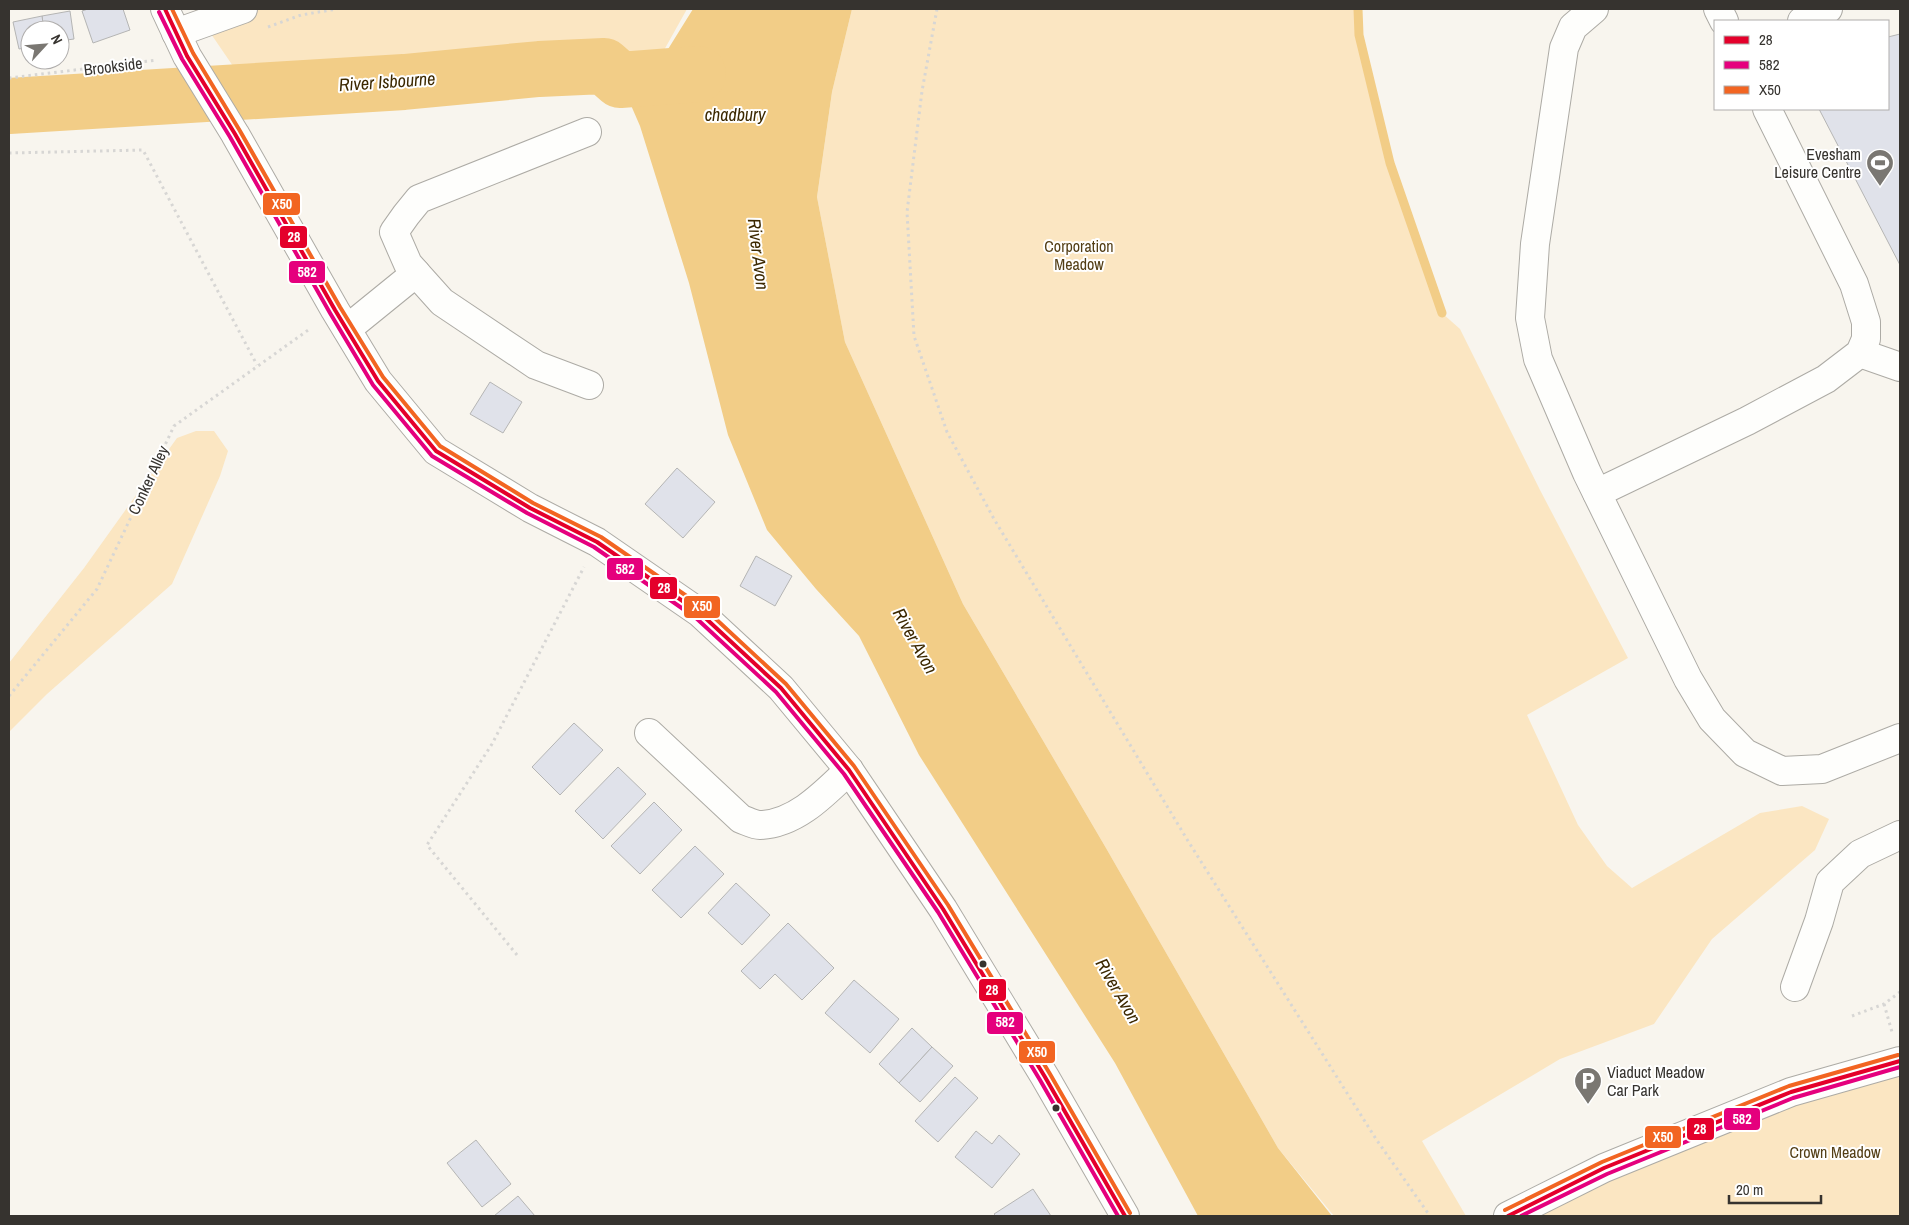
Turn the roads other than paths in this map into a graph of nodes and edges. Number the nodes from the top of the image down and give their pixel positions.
1 (243, 9) edge
2 (1594, 9) edge
3 (1828, 9) edge
4 (1804, 20) edge
5 (176, 32) edge
6 (1767, 110) edge
7 (587, 132) dead end
8 (416, 273) junction
9 (341, 320) junction
10 (1860, 353) junction
11 (1900, 367) edge
12 (589, 385) dead end
13 (1596, 493) junction
14 (649, 733) dead end
15 (1900, 738) edge
16 (850, 770) junction
17 (1900, 836) edge
18 (1796, 987) dead end
19 (1900, 1061) edge
20 (1125, 1216) edge
21 (1508, 1216) edge

1 - 5 main road
2 - 13 main road
3 - 4 main road
5 - 9 main road
6 - 10 main road
7 - 8 main road
8 - 9 main road
8 - 12 main road
9 - 16 main road
10 - 11 main road
10 - 13 main road
13 - 15 main road
14 - 16 main road
16 - 20 main road
17 - 18 main road
19 - 21 main road

